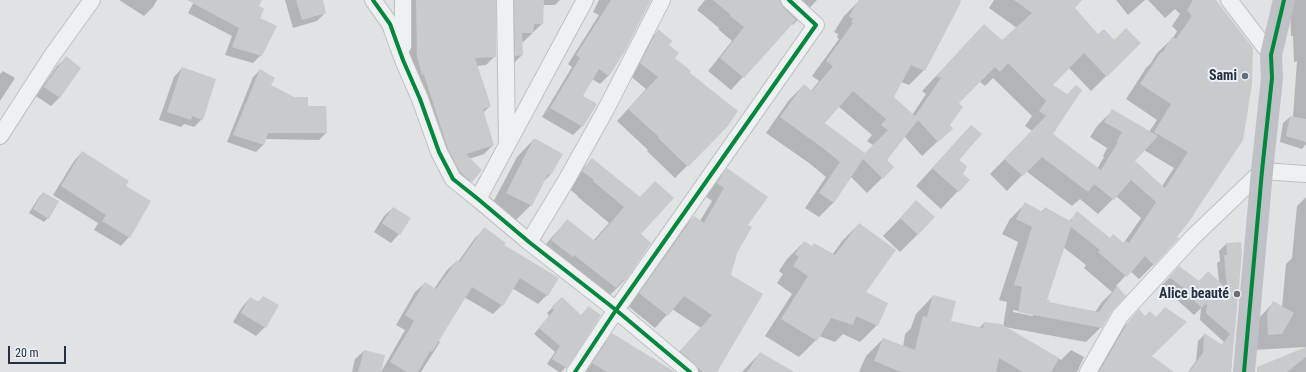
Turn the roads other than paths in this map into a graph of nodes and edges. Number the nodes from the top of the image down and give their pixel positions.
1 (92, 0) edge
2 (373, 0) edge
3 (403, 0) edge
4 (505, 0) edge
5 (585, 0) edge
6 (662, 0) edge
7 (789, 0) edge
8 (1229, 0) edge
9 (1284, 0) edge
10 (1271, 55) junction
11 (403, 60) junction
12 (0, 136) edge
13 (508, 144) junction
14 (1262, 171) junction
15 (1306, 174) edge
16 (478, 199) junction
17 (529, 242) junction
18 (616, 310) junction
19 (575, 372) edge
20 (690, 372) edge
21 (1088, 372) edge
22 (1244, 372) edge

1 - 12 street
2 - 11 street
3 - 11 street
4 - 13 street
5 - 13 street
6 - 17 street
7 - 18 street
8 - 10 street
9 - 10 street
10 - 14 street
11 - 16 street
13 - 16 street
14 - 15 street
14 - 21 street
14 - 22 street
16 - 17 street
17 - 18 street
18 - 19 street
18 - 20 street

